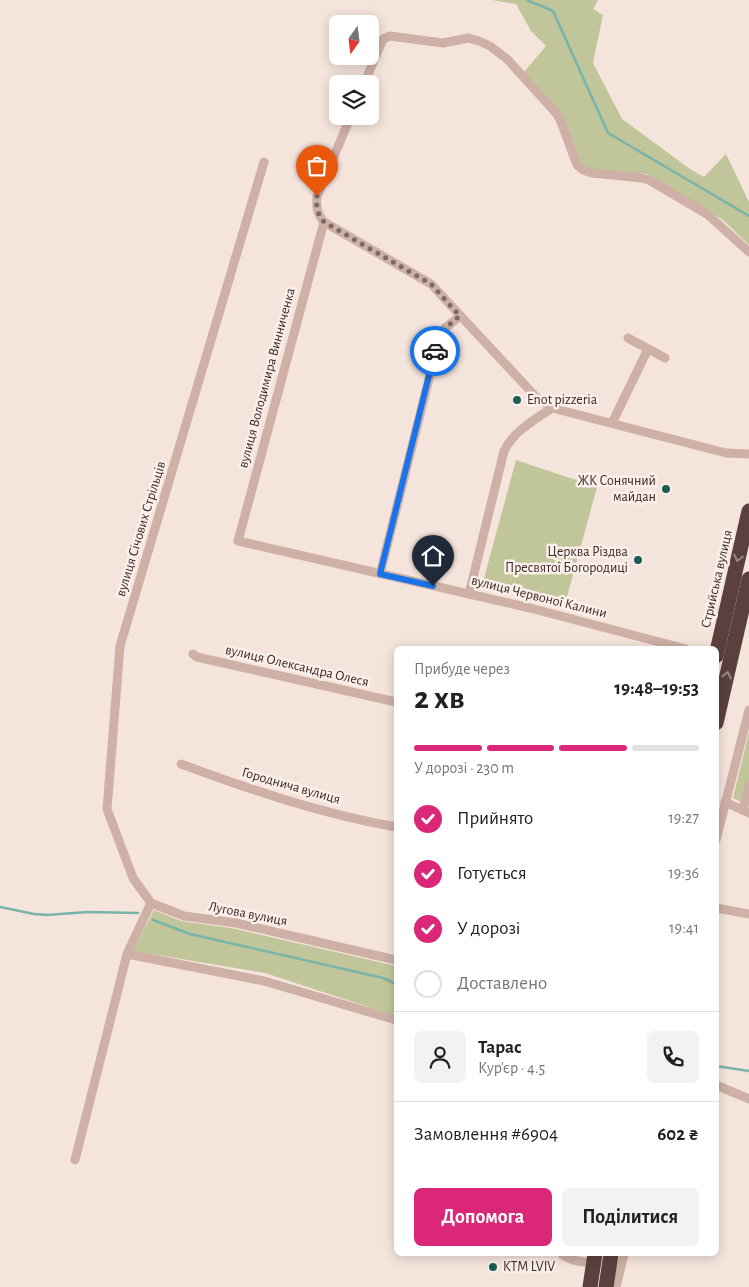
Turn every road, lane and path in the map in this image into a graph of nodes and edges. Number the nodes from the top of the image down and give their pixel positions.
1 (368, 75) edge
2 (347, 125) edge
3 (264, 162) dead end
4 (324, 222) junction
5 (749, 252) edge
6 (460, 316) junction
7 (628, 338) dead end
8 (648, 349) junction
9 (666, 358) dead end
10 (552, 408) junction
11 (612, 423) junction
12 (749, 454) edge
13 (749, 510) edge
14 (238, 541) joint
15 (380, 574) junction
16 (749, 579) edge
17 (469, 594) junction
18 (674, 646) edge
19 (718, 646) edge
20 (193, 654) dead end
21 (394, 702) edge
22 (719, 710) edge
23 (749, 710) edge
24 (181, 764) dead end
25 (749, 785) edge
26 (725, 802) junction
27 (746, 811) edge
28 (394, 826) edge
29 (719, 827) edge
30 (151, 903) junction
31 (719, 909) edge
32 (749, 914) edge
33 (127, 954) junction
34 (394, 960) edge
35 (394, 1019) edge
36 (719, 1086) edge
37 (749, 1099) edge
38 (75, 1160) dead end
39 (565, 1256) edge
40 (611, 1256) edge
41 (624, 1256) edge
42 (594, 1258) edge
43 (590, 1287) edge
44 (606, 1287) edge
45 (616, 1287) edge

1 - 5 street
2 - 4 street
3 - 30 street, вулиця Січових Стрільців
4 - 6 street
4 - 14 street, вулиця Володимира Винниченка
6 - 10 street
6 - 15 street
7 - 8 street
8 - 9 street
8 - 11 street
10 - 11 street
10 - 17 street
11 - 12 street
13 -> 19 highway, Стрийська вулиця
14 - 15 street, вулиця Червоної Калини
15 - 17 street, вулиця Червоної Калини
22 -> 16 highway
17 - 18 street, вулиця Червоної Калини
20 - 21 street, вулиця Олександра Олеся
23 - 26 street
24 - 28 street, Городнича вулиця
25 - 27 street
26 - 27 street
26 - 29 street
30 - 33 street
30 - 34 street, Лугова вулиця
31 - 32 street
33 - 35 street
33 - 38 street
36 - 37 street
39 - 42 street
40 - 44 highway
41 - 45 street
42 - 43 highway

